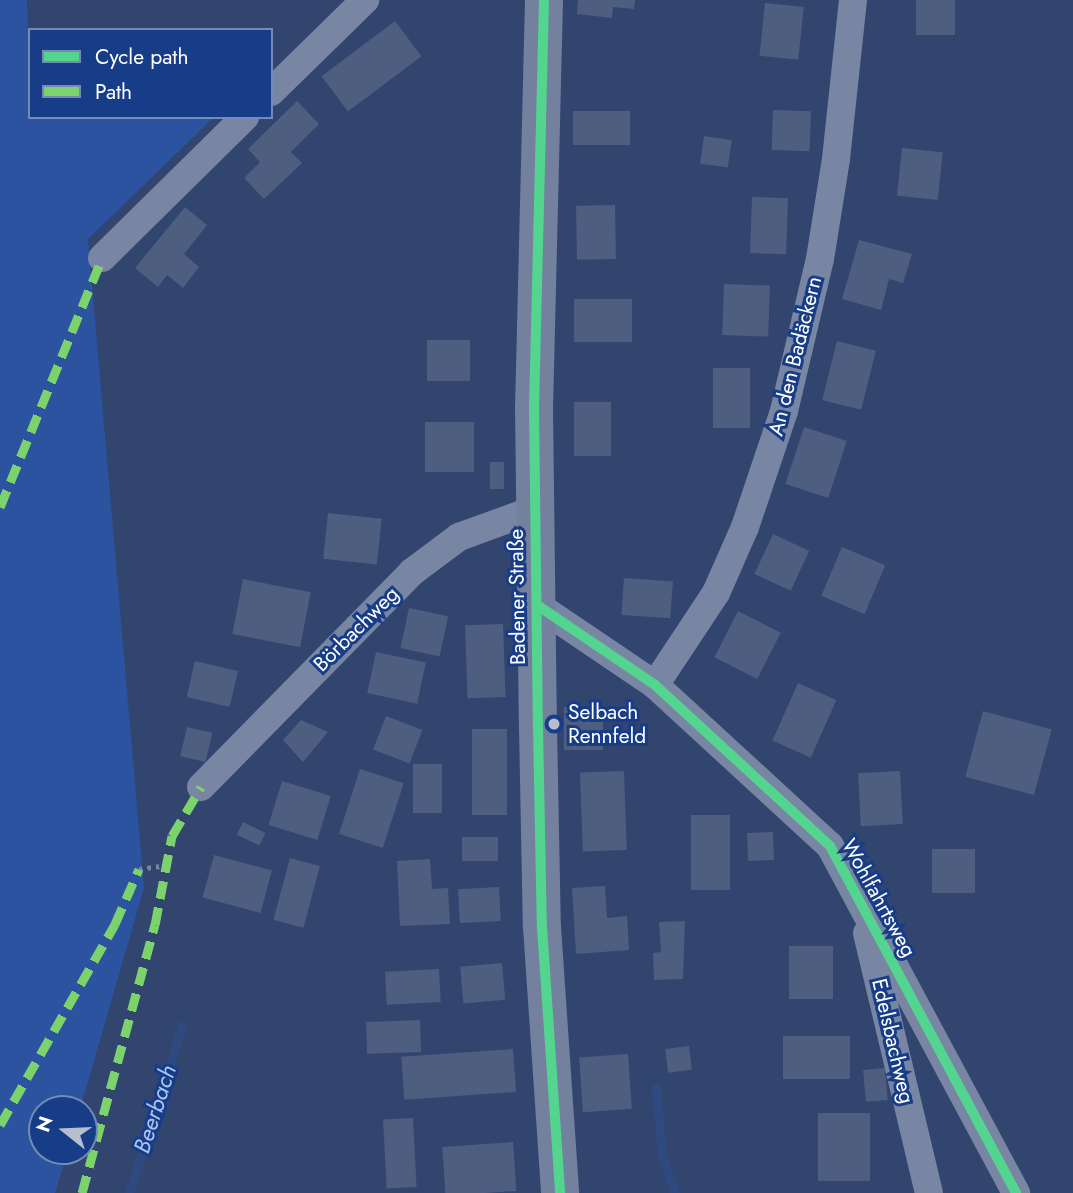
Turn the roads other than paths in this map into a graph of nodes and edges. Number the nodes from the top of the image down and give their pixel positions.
1 (365, 0) edge
2 (544, 0) edge
3 (853, 0) edge
4 (273, 90) edge
5 (243, 119) edge
6 (102, 258) dead end
7 (536, 509) junction
8 (537, 605) junction
9 (655, 685) junction
10 (201, 787) dead end
11 (857, 890) junction
12 (560, 1193) edge
13 (929, 1193) edge
14 (1016, 1193) edge

1 - 4 street
2 - 7 main road, Badener Straße
3 - 9 street, An den Badäckern
5 - 6 street
7 - 8 main road, Badener Straße
7 - 10 street, Börbachweg
8 - 9 street, Wohlfahrtsweg
8 - 12 main road, Badener Straße
9 - 11 street, Wohlfahrtsweg
11 - 13 street, Edelsbachweg
11 - 14 street, Wohlfahrtsweg

